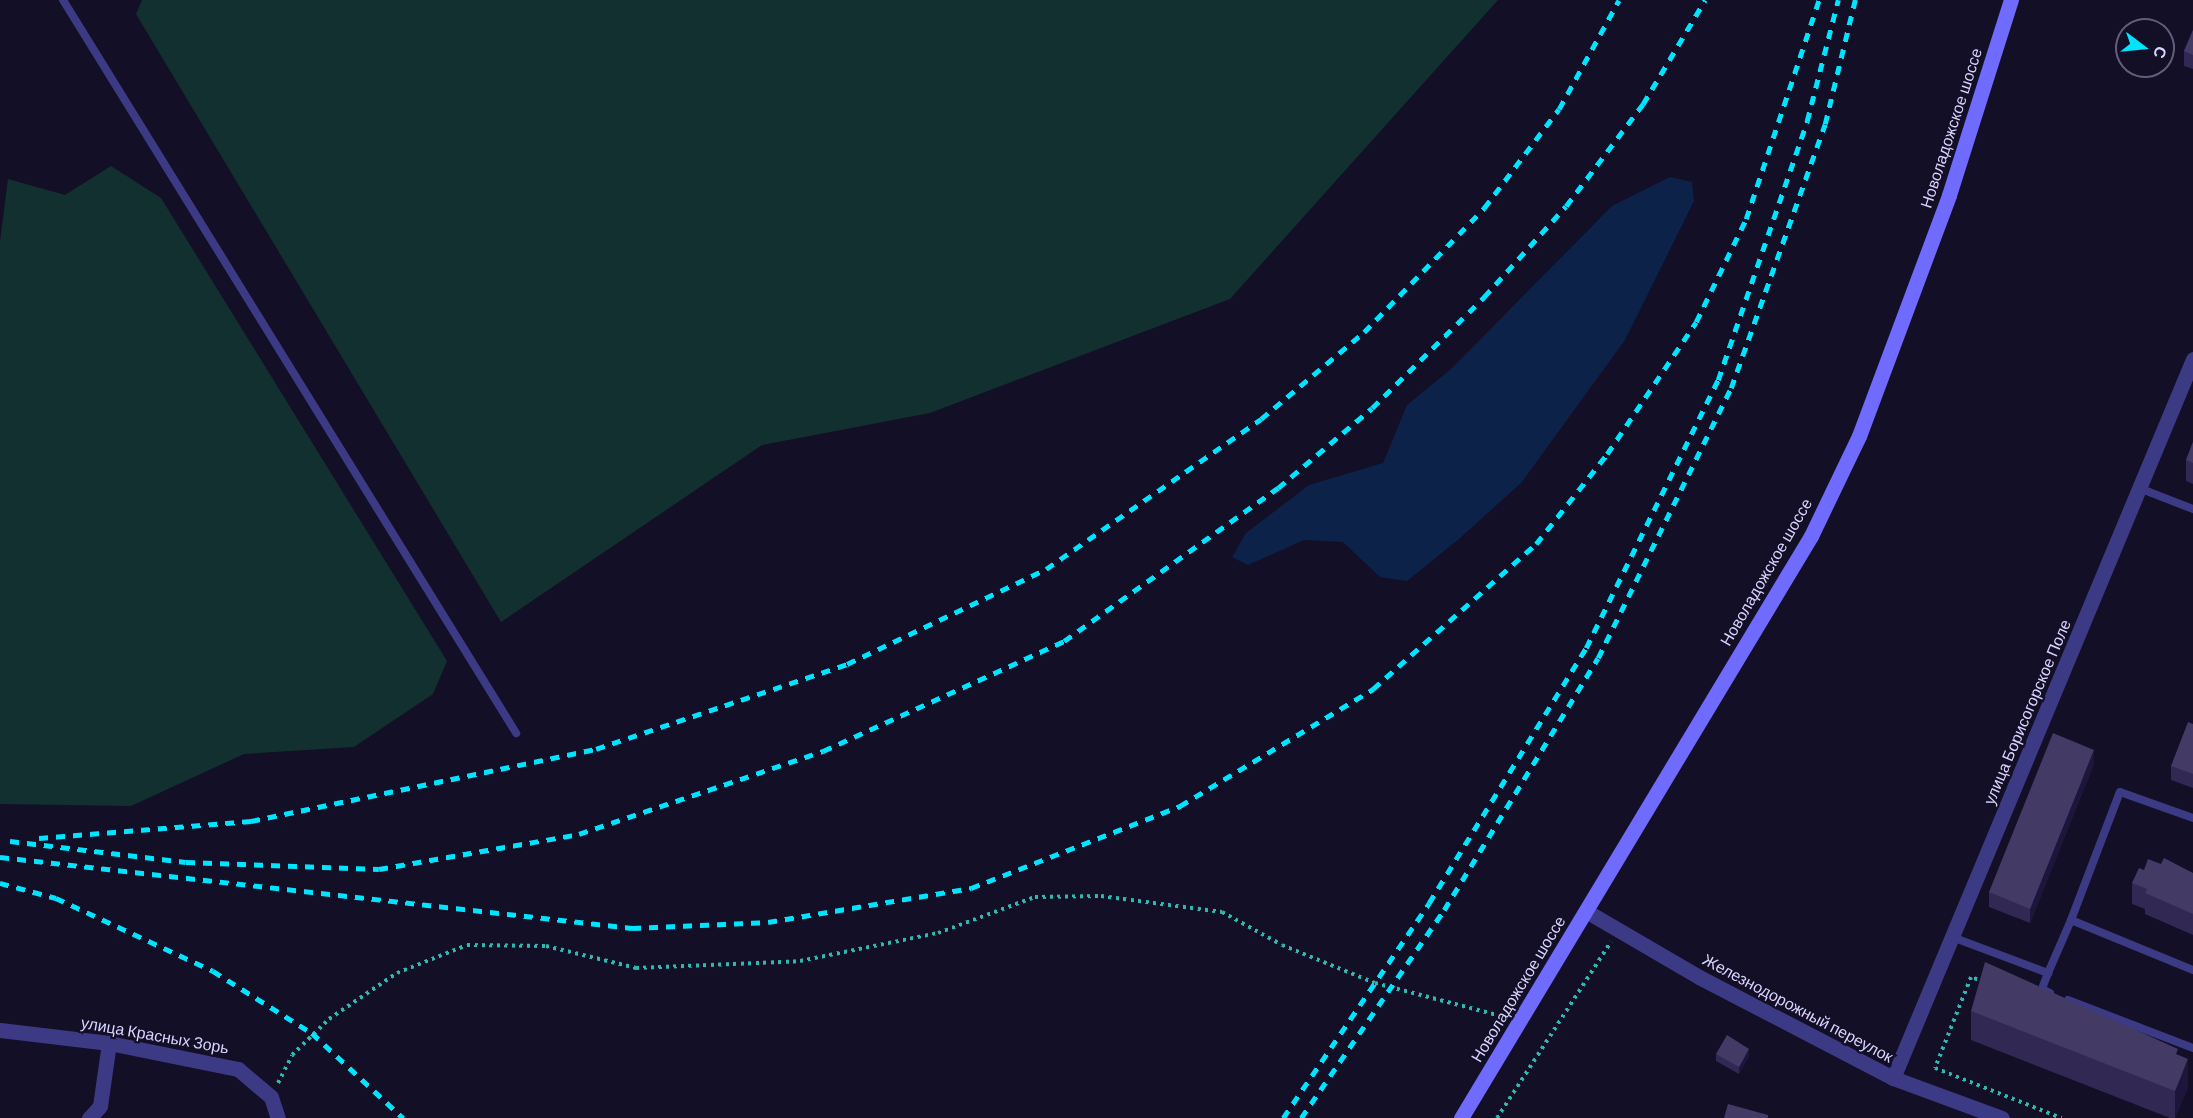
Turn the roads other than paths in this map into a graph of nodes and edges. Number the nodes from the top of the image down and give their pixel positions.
1 (63, 0) edge
2 (2011, 0) edge
3 (2193, 359) edge
4 (2139, 488) junction
5 (2193, 509) edge
6 (516, 733) dead end
7 (2193, 818) edge
8 (1586, 911) junction
9 (2071, 920) junction
10 (1952, 937) junction
11 (2193, 970) edge
12 (2048, 973) junction
13 (0, 1030) edge
14 (109, 1043) junction
15 (2193, 1048) edge
16 (1893, 1078) junction
17 (89, 1118) edge
18 (279, 1118) edge
19 (1461, 1118) edge
20 (2002, 1118) edge

1 - 6 lane
2 - 8 main road, Новоладожское шоссе
3 - 4 street, улица Борисогорское Поле
4 - 5 lane
4 - 10 street, улица Борисогорское Поле
7 - 9 lane
8 - 16 street, Железнодорожный переулок
8 - 19 main road, Новоладожское шоссе
9 - 11 lane
9 - 12 lane
10 - 12 lane
10 - 16 street, улица Борисогорское Поле
12 - 15 lane
13 - 14 street, улица Красных Зорь
14 - 17 street
14 - 18 street, улица Красных Зорь
16 - 20 street, Железнодорожный переулок

